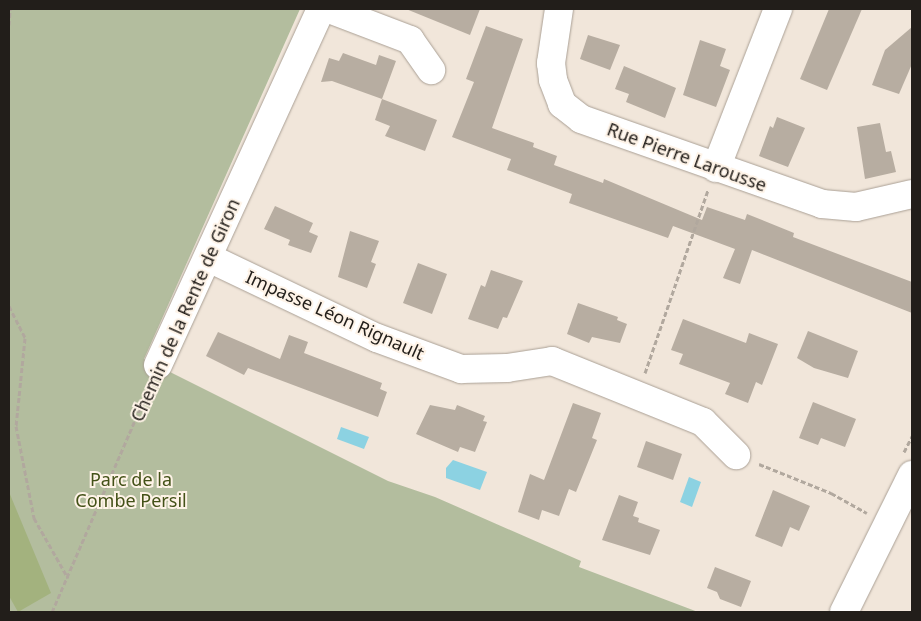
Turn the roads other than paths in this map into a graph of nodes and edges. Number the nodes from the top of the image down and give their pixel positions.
1 (322, 9) edge
2 (329, 9) edge
3 (559, 9) edge
4 (778, 9) edge
5 (431, 70) dead end
6 (716, 168) junction
7 (912, 194) edge
8 (209, 258) junction
9 (158, 365) road end
10 (736, 455) road end
11 (912, 475) edge
12 (844, 612) edge

1 - 8 street, Chemin de la Rente de Giron
2 - 5 street
3 - 6 street, Rue Pierre Larousse
4 - 6 street
6 - 7 street, Rue Pierre Larousse
8 - 9 street, Chemin de la Rente de Giron
8 - 10 street, Impasse Léon Rignault
11 - 12 street

